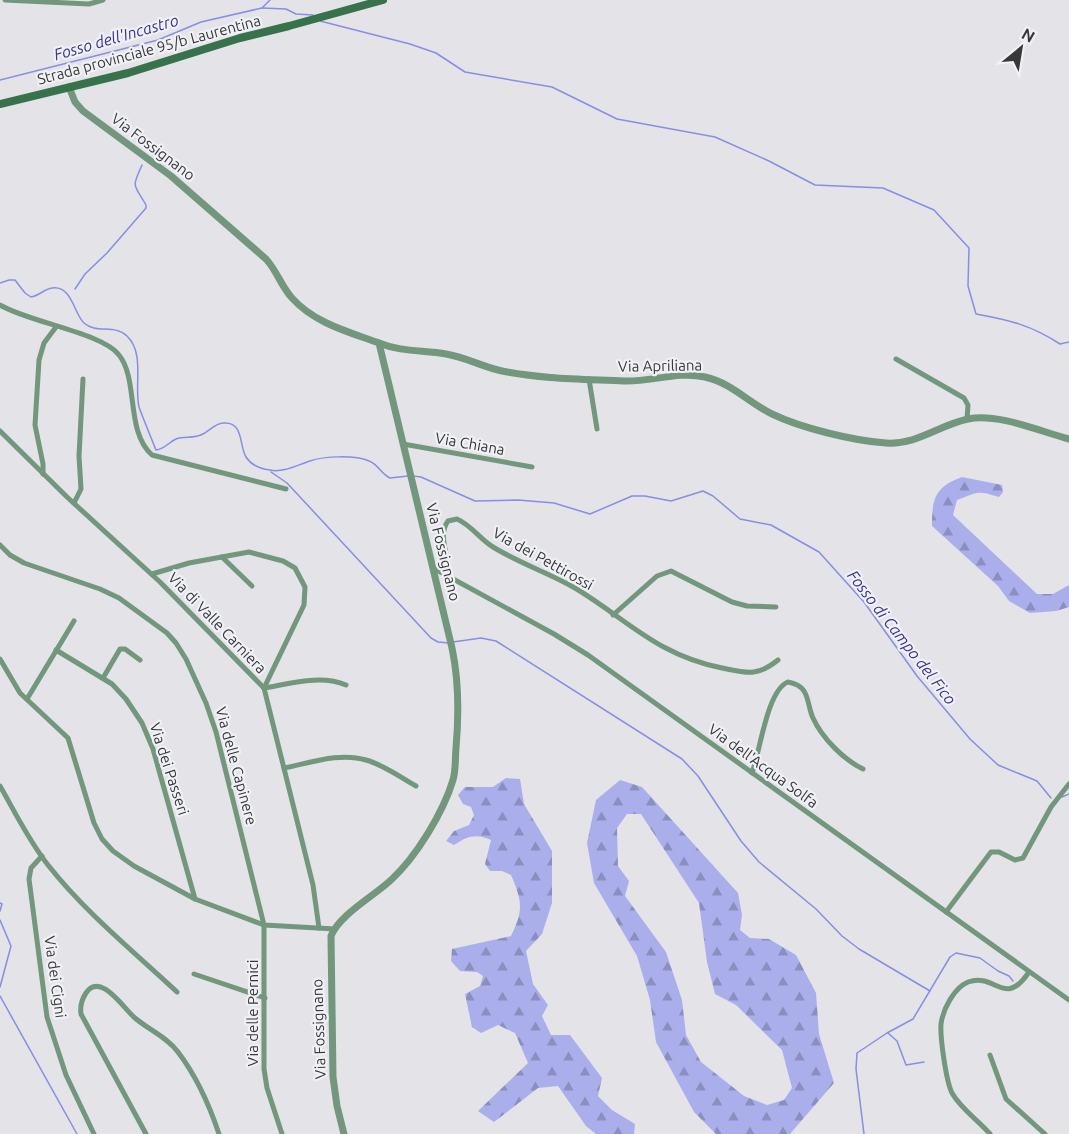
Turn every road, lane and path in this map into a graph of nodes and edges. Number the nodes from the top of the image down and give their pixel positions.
1 (5, 0) edge
2 (103, 0) edge
3 (383, 0) edge
4 (69, 87) junction
5 (0, 104) edge
6 (0, 305) edge
7 (56, 327) junction
8 (379, 343) junction
9 (896, 359) dead end
10 (83, 379) dead end
11 (589, 379) junction
12 (968, 419) junction
13 (597, 429) dead end
14 (0, 431) edge
15 (1069, 440) edge
16 (403, 444) junction
17 (532, 467) dead end
18 (43, 474) junction
19 (286, 489) dead end
20 (74, 504) junction
21 (0, 545) edge
22 (222, 557) junction
23 (433, 568) junction
24 (152, 574) junction
25 (446, 575) junction
26 (252, 586) dead end
27 (776, 607) dead end
28 (613, 615) junction
29 (74, 621) dead end
30 (56, 650) junction
31 (0, 659) edge
32 (140, 660) dead end
33 (778, 660) dead end
34 (103, 678) junction
35 (346, 685) dead end
36 (264, 688) junction
37 (27, 699) junction
38 (284, 768) junction
39 (863, 769) dead end
40 (752, 773) junction
41 (1069, 784) edge
42 (0, 786) edge
43 (416, 786) dead end
44 (42, 856) junction
45 (195, 899) junction
46 (946, 912) junction
47 (264, 925) junction
48 (319, 928) junction
49 (335, 929) junction
50 (1029, 972) junction
51 (195, 974) dead end
52 (177, 992) dead end
53 (265, 998) junction
54 (1069, 1000) edge
55 (990, 1055) dead end
56 (94, 1134) edge
57 (146, 1134) edge
58 (219, 1134) edge
59 (282, 1134) edge
60 (344, 1134) edge
61 (990, 1134) edge
62 (1045, 1134) edge

1 - 2 street
3 - 4 main road, Strada provinciale 95/b Laurentina
4 - 5 main road, Strada provinciale 95/b Laurentina
4 - 8 street, Via Fossignano
6 - 7 street
7 - 18 street
7 - 19 street
8 - 11 street, Via Apriliana
8 - 16 street, Via Fossignano
9 - 12 street
10 - 20 street
11 - 12 street, Via Apriliana
11 - 13 street
12 - 15 street, Via Apriliana
14 - 18 street, Via di Valle Carniera
16 - 17 street, Via Chiana
16 - 23 street, Via Fossignano
18 - 20 street, Via di Valle Carniera
20 - 24 street, Via di Valle Carniera
21 - 47 street, Via delle Capinere
22 - 24 street
22 - 26 street
22 - 36 street
23 - 25 street, Via dell'Acqua Solfa
23 - 49 street, Via Fossignano
24 - 36 street, Via di Valle Carniera
25 - 28 street, Via dei Pettirossi
25 - 40 street, Via dell'Acqua Solfa
27 - 28 street
28 - 33 street, Via dei Pettirossi
29 - 30 street
30 - 34 street, Via dei Passeri
30 - 37 street
31 - 37 street
32 - 34 street
34 - 45 street, Via dei Passeri
35 - 36 street
36 - 38 street, Via di Valle Carniera
37 - 45 street
38 - 43 street
38 - 48 street, Via di Valle Carniera
39 - 40 street
40 - 46 street, Via dell'Acqua Solfa
41 - 46 street
42 - 44 street
44 - 52 street
44 - 56 street, Via dei Cigni
45 - 47 street
46 - 50 street, Via dell'Acqua Solfa
47 - 48 street
47 - 53 street, Via delle Pernici
48 - 49 street
49 - 60 street, Via Fossignano
50 - 54 street, Via dell'Acqua Solfa
50 - 61 street
51 - 53 street
53 - 59 street, Via delle Pernici
55 - 62 street
57 - 58 street

